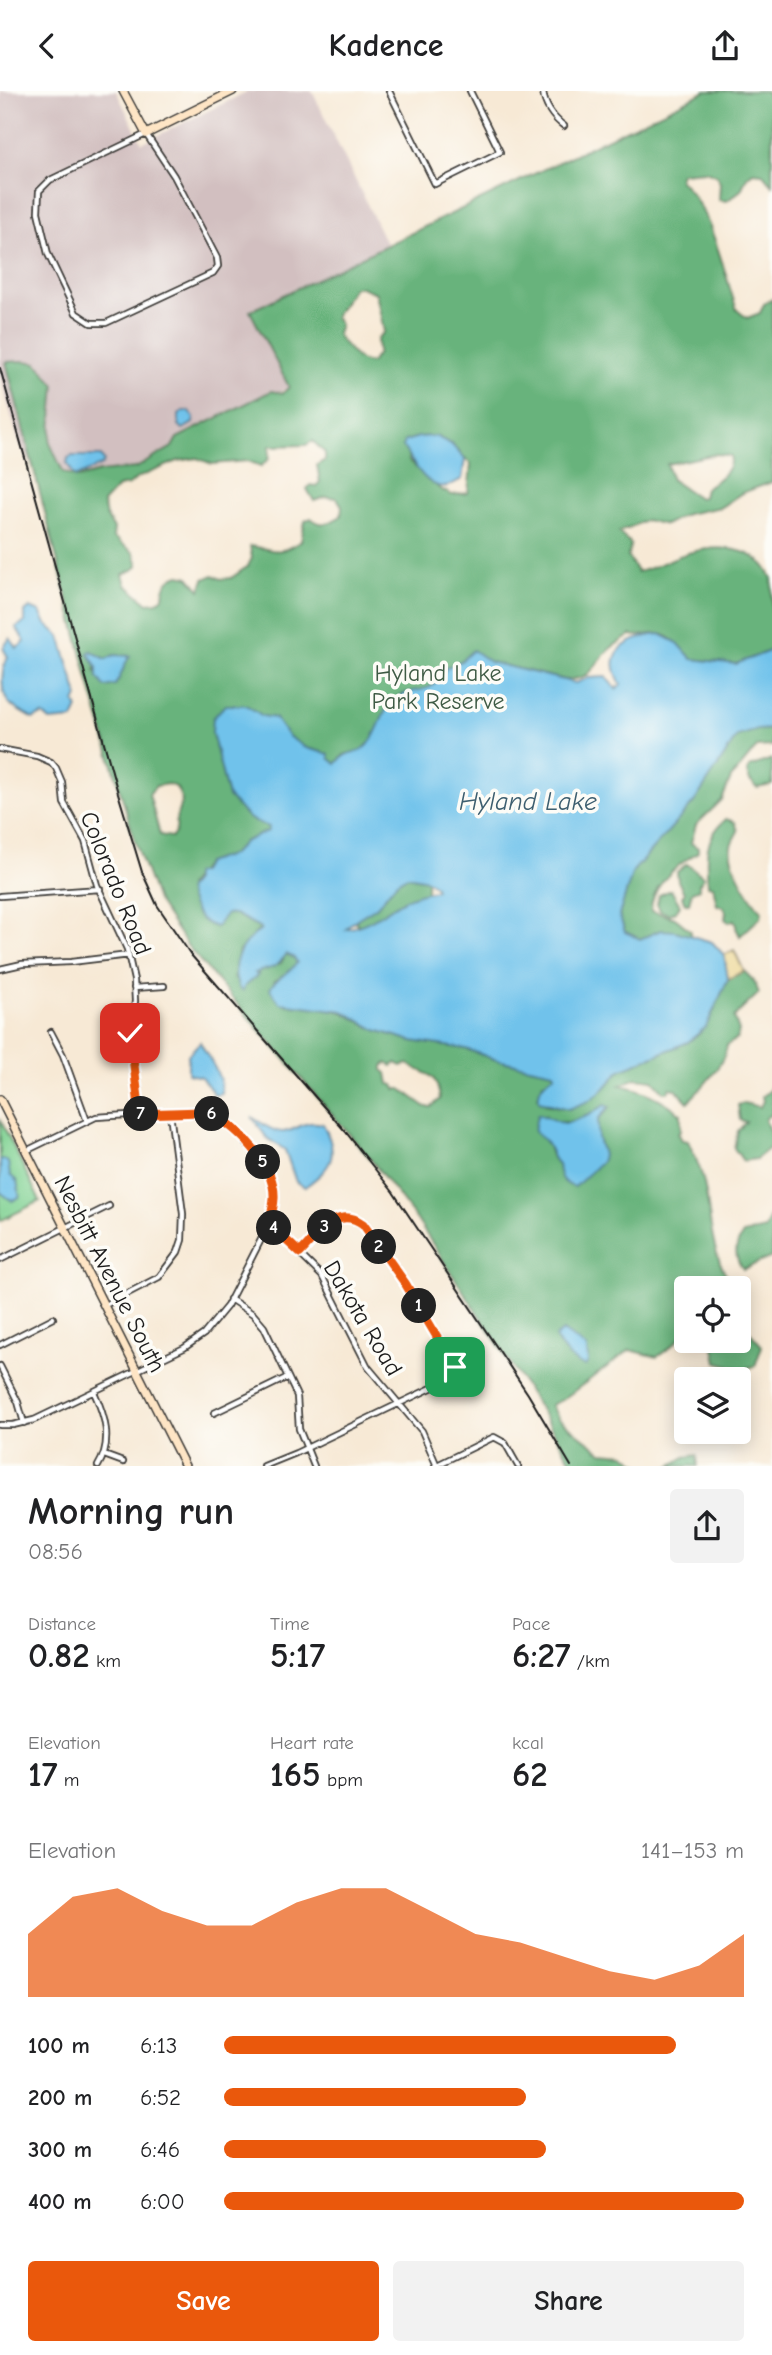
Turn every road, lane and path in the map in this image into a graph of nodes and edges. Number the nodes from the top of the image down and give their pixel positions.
1 (123, 91) edge
2 (233, 91) edge
3 (388, 91) edge
4 (470, 91) edge
5 (543, 91) edge
6 (564, 126) dead end
7 (146, 134) junction
8 (0, 749) edge
9 (57, 757) dead end
10 (51, 762) junction
11 (100, 889) junction
12 (0, 896) edge
13 (129, 955) junction
14 (0, 969) edge
15 (164, 986) dead end
16 (134, 988) junction
17 (51, 1032) dead end
18 (0, 1100) edge
19 (170, 1113) junction
20 (140, 1114) junction
21 (87, 1121) junction
22 (26, 1151) junction
23 (109, 1206) dead end
24 (269, 1224) junction
25 (65, 1228) junction
26 (300, 1253) junction
27 (0, 1260) edge
28 (230, 1299) junction
29 (104, 1306) junction
30 (53, 1318) dead end
31 (0, 1345) edge
32 (0, 1366) edge
33 (137, 1371) junction
34 (288, 1377) junction
35 (94, 1392) junction
36 (399, 1404) junction
37 (214, 1413) dead end
38 (24, 1423) junction
39 (0, 1425) edge
40 (307, 1448) junction
41 (103, 1455) junction
42 (123, 1462) dead end
43 (182, 1463) edge
44 (98, 1466) edge
45 (264, 1466) edge
46 (314, 1466) edge
47 (436, 1466) edge
48 (519, 1466) edge

1 - 7 street
2 - 7 street
3 - 4 street
5 - 6 street
7 - 7 street
8 - 10 street
9 - 10 street
10 - 11 street, Colorado Road
11 - 12 street
11 - 13 street, Colorado Road
13 - 14 street
13 - 16 street, Colorado Road
15 - 16 street
16 - 20 street, Colorado Road
17 - 21 street
18 - 22 street, Nesbitt Avenue South
19 - 20 street
19 - 24 street
19 - 29 street
20 - 21 street
21 - 22 street
22 - 25 street, Nesbitt Avenue South
23 - 25 street
24 - 26 street, Dakota Road
24 - 28 street
25 - 27 street
25 - 29 street, Nesbitt Avenue South
26 - 36 street, Dakota Road
26 - 36 street
28 - 33 street
28 - 34 street
29 - 33 street, Nesbitt Avenue South
30 - 31 street
32 - 38 street
33 - 35 street
33 - 43 street, Nesbitt Avenue South
34 - 37 street
34 - 40 street
35 - 38 street
35 - 41 street
36 - 40 street
36 - 47 street, Dakota Road
38 - 39 street
40 - 45 street
40 - 46 street
41 - 42 street
41 - 44 street
47 - 48 street

